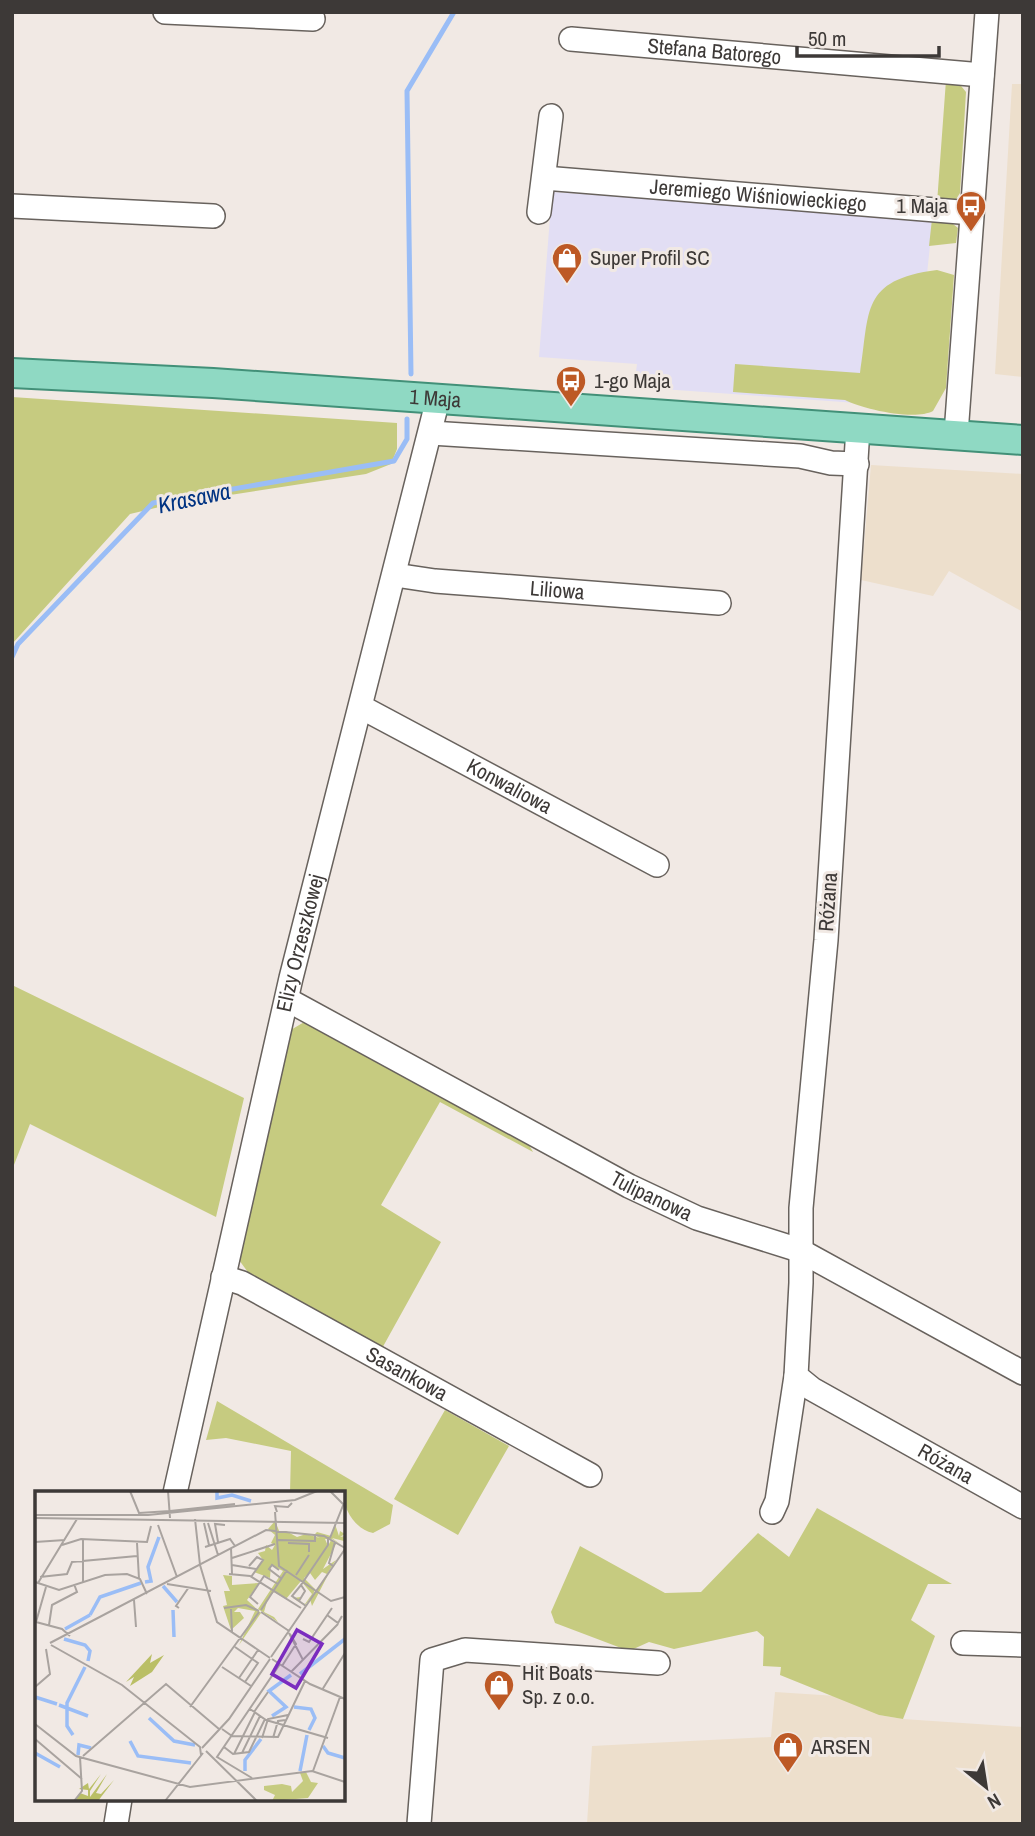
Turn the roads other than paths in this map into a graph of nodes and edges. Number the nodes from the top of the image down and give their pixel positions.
1 (165, 12) edge
2 (987, 12) edge
3 (313, 19) dead end
4 (571, 40) dead end
5 (982, 75) junction
6 (551, 116) dead end
7 (544, 178) junction
8 (12, 206) edge
9 (539, 212) dead end
10 (972, 213) junction
11 (213, 216) dead end
12 (12, 373) edge
13 (438, 399) junction
14 (858, 428) junction
15 (431, 433) junction
16 (956, 434) junction
17 (1023, 440) edge
18 (857, 464) junction
19 (395, 575) junction
20 (719, 603) dead end
21 (361, 707) junction
22 (657, 865) dead end
23 (288, 1000) junction
24 (799, 1250) junction
25 (223, 1277) junction
26 (1023, 1373) edge
27 (796, 1376) junction
28 (590, 1475) dead end
29 (175, 1491) edge
30 (1023, 1507) edge
31 (772, 1512) dead end
32 (963, 1643) dead end
33 (1023, 1645) edge
34 (658, 1662) dead end
35 (120, 1801) edge
36 (116, 1824) edge
37 (419, 1824) edge

1 - 3 street
2 - 5 street
4 - 5 street, Stefana Batorego
5 - 10 street
6 - 7 street
7 - 9 street
7 - 10 street, Jeremiego Wiśniowieckiego
8 - 11 street
10 - 16 street
12 - 13 main road, 1 Maja
13 - 14 main road, 1 Maja
13 - 15 street, Elizy Orzeszkowej
14 - 16 main road, 1 Maja
14 - 18 street, Różana
15 - 18 street
15 - 19 street, Elizy Orzeszkowej
16 - 17 main road, 1 Maja
18 - 24 street, Różana
19 - 20 street, Liliowa
19 - 21 street, Elizy Orzeszkowej
21 - 22 street, Konwaliowa
21 - 23 street, Elizy Orzeszkowej
23 - 24 street, Tulipanowa
23 - 25 street, Elizy Orzeszkowej
24 - 26 street, Tulipanowa
24 - 27 street, Różana
25 - 28 street, Sasankowa
25 - 29 street, Elizy Orzeszkowej
27 - 30 street, Różana
27 - 31 street, Różana
32 - 33 street
34 - 37 street
35 - 36 street

